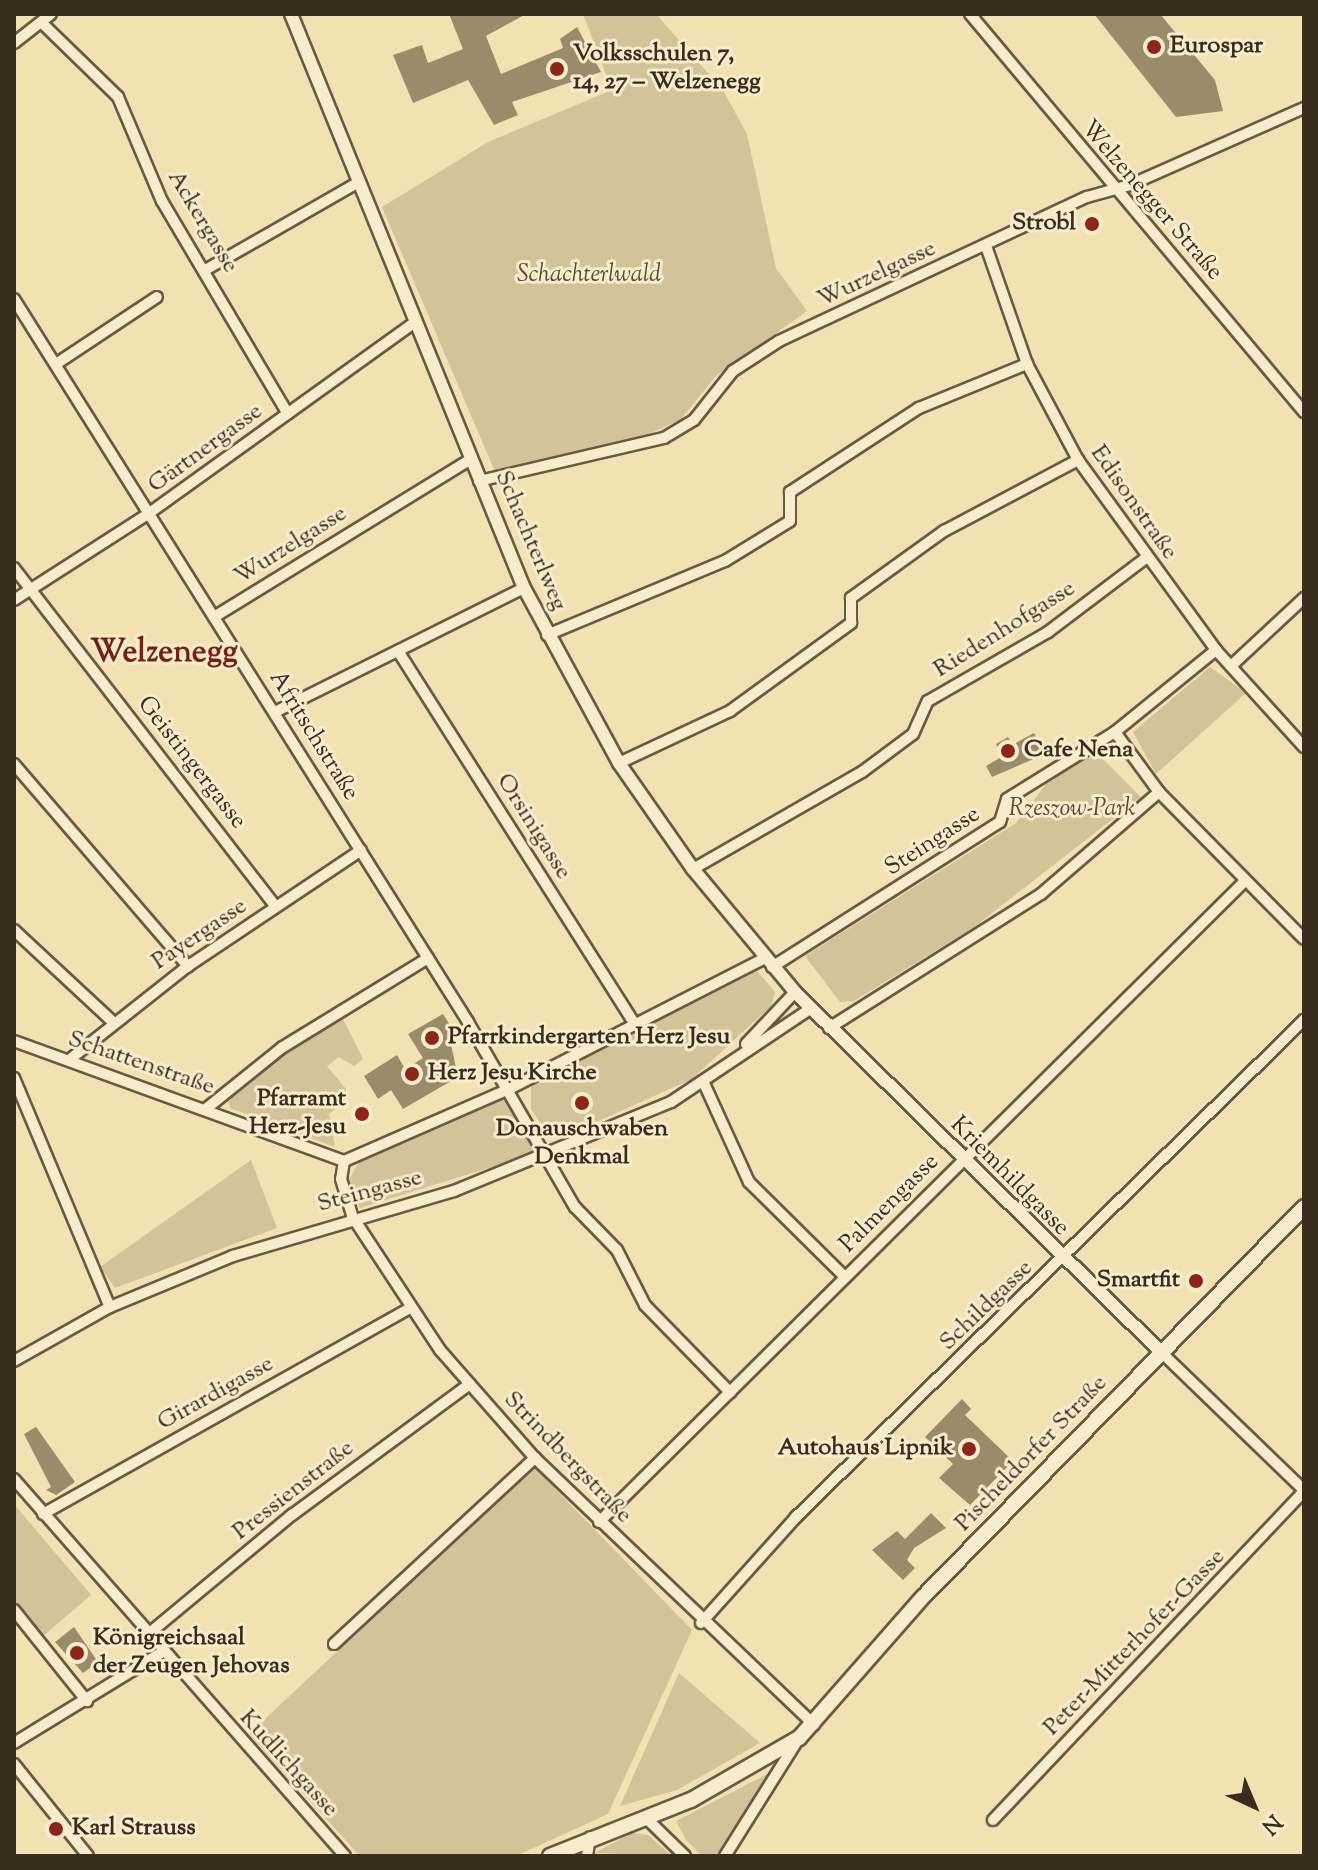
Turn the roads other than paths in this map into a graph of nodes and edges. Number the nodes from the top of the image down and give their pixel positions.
1 (51, 14) edge
2 (291, 14) edge
3 (970, 14) edge
4 (42, 23) junction
5 (14, 43) edge
6 (1304, 108) edge
7 (357, 183) junction
8 (1114, 190) junction
9 (986, 246) junction
10 (207, 269) junction
11 (157, 297) dead end
12 (14, 299) edge
13 (415, 322) junction
14 (56, 364) junction
15 (1027, 364) junction
16 (1304, 412) edge
17 (288, 414) junction
18 (471, 459) junction
19 (1078, 460) junction
20 (479, 481) junction
21 (148, 514) junction
22 (1146, 558) junction
23 (14, 568) edge
24 (524, 588) junction
25 (31, 589) junction
26 (1304, 598) edge
27 (14, 600) edge
28 (214, 617) junction
29 (547, 635) junction
30 (1216, 650) junction
31 (398, 651) junction
32 (1231, 666) junction
33 (275, 712) junction
34 (1115, 732) junction
35 (1304, 747) edge
36 (619, 763) junction
37 (14, 764) edge
38 (1159, 792) junction
39 (361, 850) junction
40 (693, 869) junction
41 (1245, 881) junction
42 (276, 907) junction
43 (14, 930) edge
44 (1304, 939) edge
45 (428, 958) junction
46 (769, 963) junction
47 (188, 966) junction
48 (795, 992) junction
49 (810, 1009) junction
50 (1304, 1020) edge
51 (112, 1021) junction
52 (635, 1025) junction
53 (829, 1028) junction
54 (14, 1041) edge
55 (733, 1057) junction
56 (69, 1060) junction
57 (14, 1078) edge
58 (703, 1081) junction
59 (509, 1089) junction
60 (207, 1108) junction
61 (547, 1157) junction
62 (344, 1161) junction
63 (961, 1161) junction
64 (341, 1179) joint
65 (1304, 1207) edge
66 (352, 1216) junction
67 (1063, 1261) junction
68 (845, 1277) junction
69 (110, 1307) junction
70 (409, 1309) junction
71 (1162, 1353) junction
72 (14, 1361) edge
73 (470, 1384) junction
74 (730, 1392) junction
75 (535, 1458) junction
76 (14, 1479) edge
77 (1304, 1490) edge
78 (43, 1514) junction
79 (599, 1522) junction
80 (14, 1610) edge
81 (701, 1623) junction
82 (146, 1636) junction
83 (334, 1644) dead end
84 (161, 1653) junction
85 (87, 1701) junction
86 (814, 1725) junction
87 (799, 1738) junction
88 (14, 1743) edge
89 (14, 1764) edge
90 (645, 1817) junction
91 (993, 1820) dead end
92 (590, 1837) junction
93 (88, 1856) edge
94 (345, 1856) edge
95 (550, 1856) edge
96 (587, 1856) edge
97 (685, 1856) edge
98 (725, 1856) edge

1 - 4 street
2 - 7 street, Schachterlweg
3 - 8 street, Welzenegger Straße
4 - 5 street
4 - 10 street, Ackergasse
6 - 8 street, Wurzelgasse
7 - 10 street
7 - 13 street, Schachterlweg
8 - 9 street, Wurzelgasse
8 - 16 street, Welzenegger Straße
9 - 15 street, Edisonstraße
9 - 20 street, Wurzelgasse
10 - 17 street, Ackergasse
11 - 14 street
12 - 14 street, Afritschstraße
13 - 17 street, Gärtnergasse
13 - 18 street, Schachterlweg
14 - 21 street, Afritschstraße
15 - 19 street, Edisonstraße
15 - 29 street
17 - 21 street, Gärtnergasse
18 - 20 street, Schachterlweg
18 - 28 street, Wurzelgasse
19 - 22 street, Edisonstraße
19 - 36 street
20 - 24 street, Schachterlweg
21 - 25 street, Gärtnergasse
21 - 28 street, Afritschstraße
22 - 30 street, Edisonstraße
22 - 40 street, Riedenhofgasse
23 - 25 street, Geistingergasse
24 - 29 street, Schachterlweg
24 - 31 street
25 - 27 street, Gärtnergasse
25 - 42 street, Geistingergasse
26 - 32 street
28 - 33 street, Afritschstraße
29 - 36 street, Schachterlweg
30 - 32 street, Edisonstraße
30 - 34 street, Steingasse
31 - 33 street
31 - 52 street, Orsinigasse
32 - 35 street, Edisonstraße
33 - 39 street, Afritschstraße
34 - 38 street
34 - 46 street, Steingasse
36 - 40 street, Schachterlweg
37 - 47 street
38 - 41 street
38 - 53 street
39 - 42 street, Payergasse
39 - 45 street, Afritschstraße
40 - 46 street, Schachterlweg
41 - 44 street
41 - 63 street, Palmengasse
42 - 47 street, Payergasse
43 - 51 street
45 - 59 street, Afritschstraße
45 - 60 street
46 - 48 street, Schachterlweg
46 - 52 street, Steingasse
47 - 51 street, Payergasse
48 - 49 street, Schachterlweg
48 - 55 street, Steingasse
49 - 53 street, Schachterlweg
49 - 55 street, Steingasse
50 - 67 street, Schildgasse
51 - 56 street, Payergasse
52 - 59 street, Steingasse
53 - 63 street, Kriemhildgasse
54 - 56 street, Schattenstraße
55 - 58 street, Steingasse
56 - 60 street, Schattenstraße
57 - 69 street
58 - 61 street, Steingasse
58 - 68 street
59 - 61 street, Afritschstraße
59 - 62 street, Steingasse
60 - 62 street, Schattenstraße
61 - 66 street, Steingasse
61 - 74 street, Afritschstraße
62 - 64 street, Steingasse
63 - 67 street, Kriemhildgasse
63 - 68 street, Palmengasse
64 - 66 street, Strindbergstraße
65 - 71 main road, Pischeldorfer Straße
66 - 69 street, Steingasse
66 - 70 street, Strindbergstraße
67 - 71 street, Kriemhildgasse
67 - 81 street, Schildgasse
68 - 74 street, Palmengasse
69 - 72 street, Steingasse
70 - 73 street, Strindbergstraße
70 - 78 street, Girardigasse
71 - 77 street
71 - 86 main road, Pischeldorfer Straße
73 - 75 street, Strindbergstraße
73 - 82 street, Pressienstraße
74 - 79 street, Palmengasse
75 - 79 street, Strindbergstraße
75 - 83 street
76 - 78 street, Kudlichgasse
77 - 91 street, Peter-Mitterhofer-Gasse
78 - 82 street, Kudlichgasse
79 - 81 street, Strindbergstraße
80 - 85 street
81 - 86 street, Strindbergstraße
82 - 84 street, Kudlichgasse
84 - 85 street
84 - 94 street, Kudlichgasse
85 - 88 street
86 - 87 main road, Pischeldorfer Straße
87 - 90 main road, Pischeldorfer Straße
87 - 98 street, Pischeldorfer Straße
89 - 93 street
90 - 92 main road, Pischeldorfer Straße
90 - 97 street
92 - 95 main road, Pischeldorfer Straße
92 - 96 street

